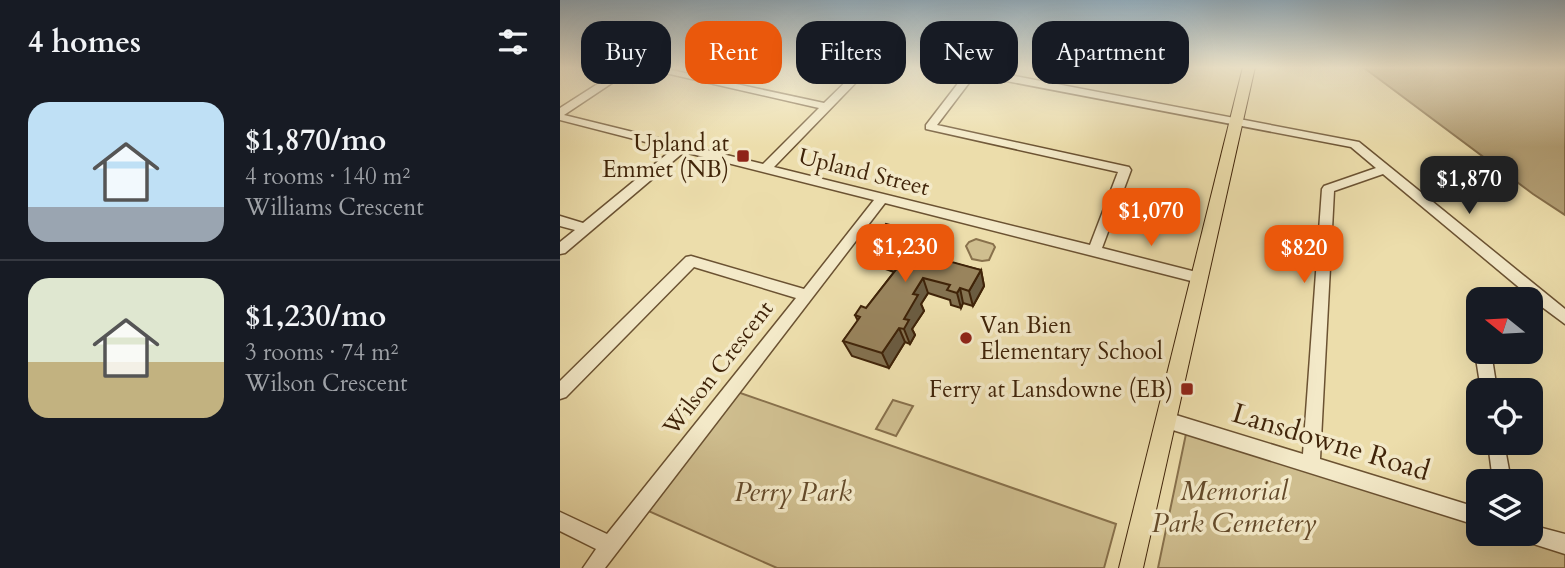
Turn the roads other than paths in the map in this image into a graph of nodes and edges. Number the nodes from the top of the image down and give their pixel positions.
1 (593, 94) edge
2 (765, 94) edge
3 (840, 94) edge
4 (956, 94) edge
5 (1089, 94) edge
6 (1243, 94) edge
7 (827, 107) junction
8 (560, 116) edge
9 (1236, 122) junction
10 (681, 148) junction
11 (765, 169) junction
12 (1385, 169) junction
13 (882, 199) junction
14 (560, 221) edge
15 (585, 228) junction
16 (560, 249) edge
17 (1094, 252) junction
18 (1199, 278) junction
19 (1528, 287) edge
20 (806, 295) junction
21 (1544, 300) edge
22 (1565, 318) edge
23 (560, 392) edge
24 (1166, 420) junction
25 (1311, 465) junction
26 (1466, 513) edge
27 (560, 522) edge
28 (1543, 538) edge
29 (1565, 544) edge
30 (611, 545) junction
31 (593, 568) edge
32 (1131, 568) edge

1 - 8 street
2 - 7 street
3 - 7 street
4 - 17 street
5 - 9 street
6 - 9 main road
7 - 11 street
8 - 10 street, Upland Street
9 - 12 street
9 - 18 main road
10 - 11 street, Upland Street
10 - 15 street
11 - 13 street, Upland Street
12 - 19 street
12 - 25 street
13 - 17 street, Upland Street
13 - 20 street, Wilson Crescent
14 - 15 street
15 - 16 street
17 - 18 street, Upland Street
18 - 24 main road
20 - 23 street
20 - 30 street, Wilson Crescent
21 - 22 street
24 - 25 street, Lansdowne Road
24 - 32 main road
25 - 26 street, Lansdowne Road
27 - 30 street
28 - 29 street
30 - 31 street, Wilson Crescent

